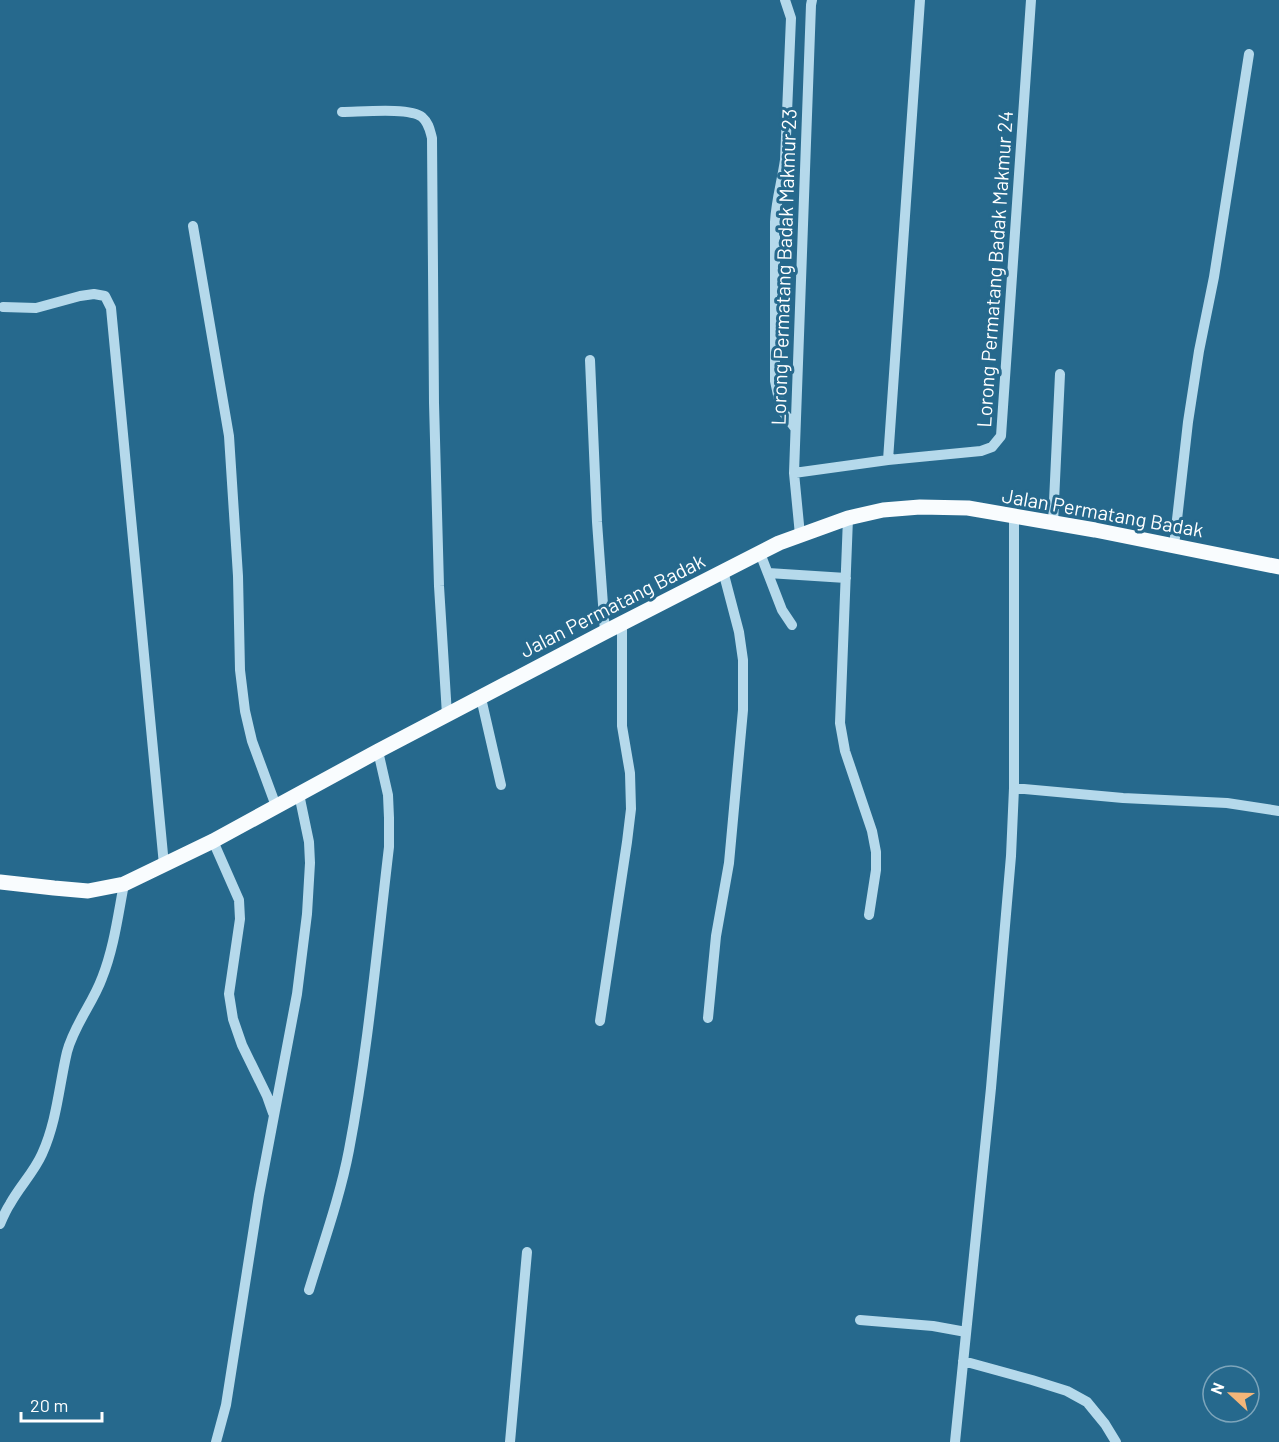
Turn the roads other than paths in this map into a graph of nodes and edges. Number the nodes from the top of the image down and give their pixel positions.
1 (786, 0) edge
2 (812, 0) edge
3 (920, 0) edge
4 (1031, 0) edge
5 (1249, 54) dead end
6 (342, 112) dead end
7 (193, 226) dead end
8 (3, 308) dead end
9 (590, 360) dead end
10 (1060, 374) dead end
11 (795, 428) junction
12 (888, 460) junction
13 (794, 473) junction
14 (1014, 517) junction
15 (848, 518) junction
16 (1053, 523) junction
17 (800, 535) junction
18 (1174, 546) junction
19 (760, 553) junction
20 (1279, 567) edge
21 (723, 571) junction
22 (768, 573) junction
23 (846, 578) junction
24 (622, 623) junction
25 (792, 626) dead end
26 (605, 632) junction
27 (481, 698) junction
28 (447, 715) junction
29 (378, 751) junction
30 (501, 785) dead end
31 (1014, 788) junction
32 (299, 794) junction
33 (276, 806) junction
34 (1279, 810) edge
35 (213, 841) junction
36 (164, 865) junction
37 (0, 882) edge
38 (124, 884) junction
39 (869, 915) dead end
40 (708, 1018) dead end
41 (600, 1021) dead end
42 (273, 1113) junction
43 (0, 1224) edge
44 (527, 1252) dead end
45 (309, 1290) dead end
46 (861, 1320) dead end
47 (966, 1332) junction
48 (963, 1361) junction
49 (216, 1442) edge
50 (510, 1442) edge
51 (955, 1442) edge
52 (1116, 1442) edge

1 - 11 street
2 - 11 street, Lorong Permatang Badak Makmur 23
3 - 12 street
4 - 12 street, Lorong Permatang Badak Makmur 24
5 - 18 street
6 - 28 street
7 - 33 street
8 - 36 street
9 - 26 street
10 - 16 street
11 - 13 street, Lorong Permatang Badak Makmur 23
12 - 13 street, Lorong Permatang Badak Makmur 24
13 - 17 street, Lorong Permatang Badak Makmur 23
14 - 15 main road, Jalan Permatang Badak
14 - 16 main road, Jalan Permatang Badak
14 - 31 street
15 - 17 main road, Jalan Permatang Badak
15 - 23 street
16 - 18 main road, Jalan Permatang Badak
17 - 19 main road, Jalan Permatang Badak
18 - 20 main road, Jalan Permatang Badak
19 - 21 main road, Jalan Permatang Badak
19 - 22 street
21 - 24 main road, Jalan Permatang Badak
21 - 40 street
22 - 23 street
22 - 25 street
23 - 39 street
24 - 26 main road, Jalan Permatang Badak
24 - 41 street
26 - 27 main road, Jalan Permatang Badak
27 - 28 main road, Jalan Permatang Badak
27 - 30 street
28 - 29 main road, Jalan Permatang Badak
29 - 32 main road, Jalan Permatang Badak
29 - 45 street
31 - 34 street
31 - 47 street
32 - 33 main road, Jalan Permatang Badak
32 - 42 street
33 - 35 main road, Jalan Permatang Badak
35 - 36 main road, Jalan Permatang Badak
35 - 42 street
36 - 38 main road, Jalan Permatang Badak
37 - 38 main road, Jalan Permatang Badak
38 - 43 street
42 - 49 street
44 - 50 street
46 - 47 street
47 - 48 street
48 - 51 street
48 - 52 street

